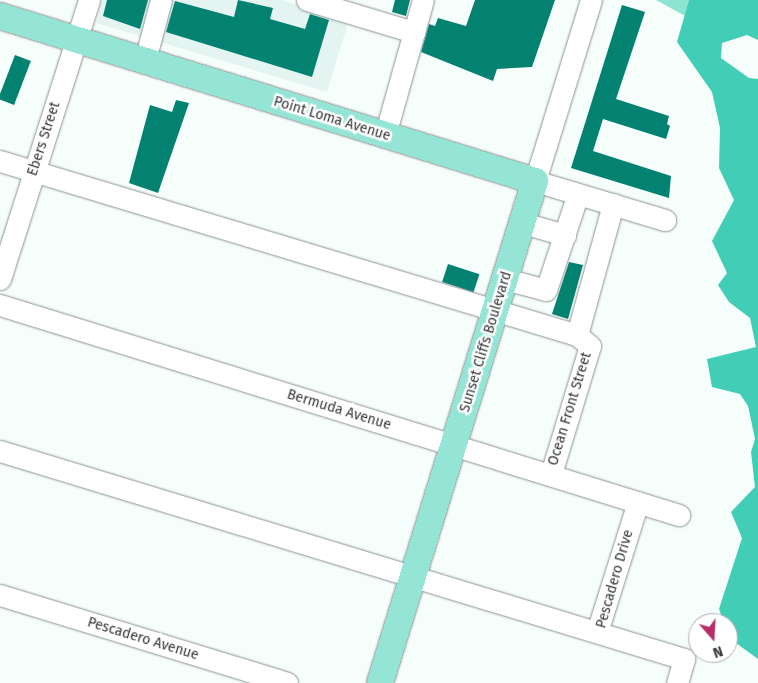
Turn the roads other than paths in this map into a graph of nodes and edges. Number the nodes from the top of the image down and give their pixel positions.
1 (89, 0) edge
2 (161, 0) edge
3 (307, 0) edge
4 (424, 0) edge
5 (591, 0) edge
6 (0, 16) edge
7 (414, 32) junction
8 (77, 39) junction
9 (145, 60) junction
10 (385, 135) junction
11 (0, 161) edge
12 (34, 171) junction
13 (535, 180) junction
14 (578, 194) junction
15 (613, 204) junction
16 (665, 220) dead end
17 (523, 223) junction
18 (565, 235) junction
19 (0, 279) edge
20 (505, 279) junction
21 (0, 305) edge
22 (496, 313) junction
23 (577, 335) junction
24 (455, 444) junction
25 (0, 451) edge
26 (551, 474) junction
27 (638, 502) junction
28 (679, 515) dead end
29 (414, 578) junction
30 (0, 595) edge
31 (597, 632) junction
32 (287, 683) edge
33 (380, 683) edge
34 (677, 683) edge

1 - 8 street, Ebers Street
2 - 9 street
3 - 7 street
4 - 7 street
5 - 13 street, Sunset Cliffs Boulevard
6 - 8 main road, Point Loma Avenue
7 - 10 street
8 - 9 main road, Point Loma Avenue
8 - 12 street, Ebers Street
9 - 10 main road, Point Loma Avenue
10 - 13 main road, Point Loma Avenue
11 - 12 street
12 - 19 street, Ebers Street
12 - 22 street
13 - 14 street, Point Loma Avenue
13 - 17 main road, Sunset Cliffs Boulevard
14 - 15 street, Point Loma Avenue
14 - 18 street
15 - 16 street, Point Loma Avenue
15 - 23 street, Ocean Front Street
17 - 18 street
17 - 20 main road, Sunset Cliffs Boulevard
18 - 20 street
20 - 22 main road, Sunset Cliffs Boulevard
21 - 24 street, Bermuda Avenue
22 - 23 street
22 - 24 main road, Sunset Cliffs Boulevard
23 - 26 street, Ocean Front Street
24 - 26 street, Bermuda Avenue
24 - 29 main road, Sunset Cliffs Boulevard
25 - 29 street
26 - 27 street, Bermuda Avenue
27 - 28 street, Bermuda Avenue
27 - 31 street, Pescadero Drive
29 - 31 street
29 - 33 main road, Sunset Cliffs Boulevard
30 - 32 street, Pescadero Avenue
31 - 34 street, Pescadero Drive

